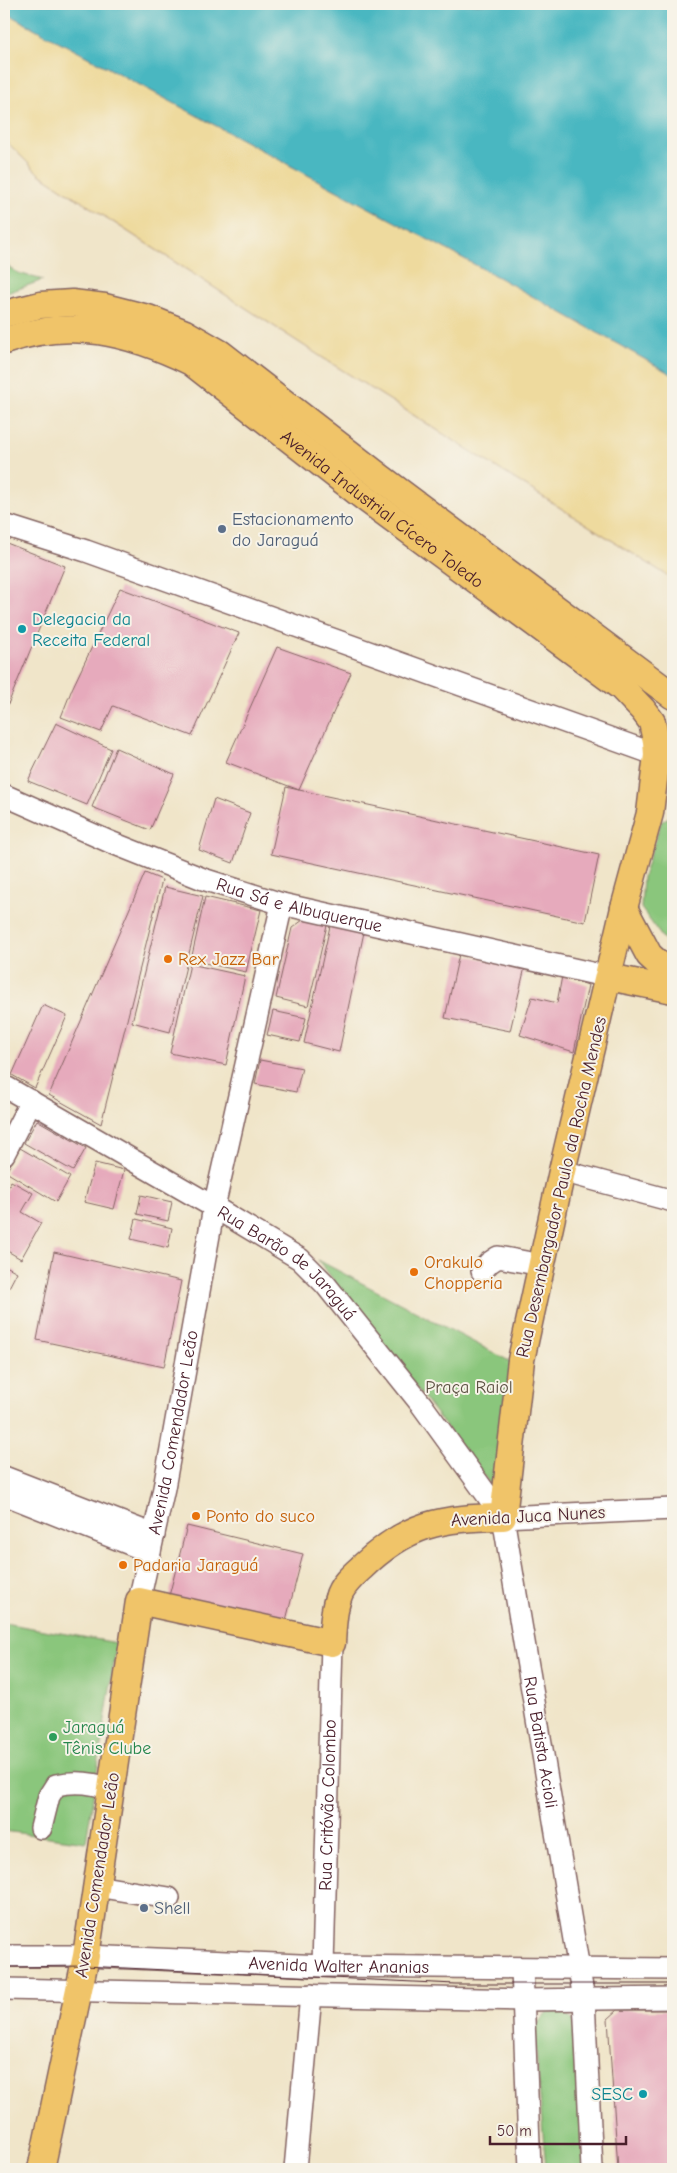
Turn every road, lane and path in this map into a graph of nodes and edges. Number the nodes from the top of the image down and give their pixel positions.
1 (4, 314) edge
2 (4, 341) edge
3 (4, 525) edge
4 (673, 696) edge
5 (657, 755) junction
6 (673, 794) edge
7 (4, 795) edge
8 (650, 813) junction
9 (282, 904) junction
10 (624, 908) junction
11 (609, 977) junction
12 (673, 977) edge
13 (673, 990) edge
14 (4, 1086) edge
15 (31, 1101) junction
16 (4, 1154) edge
17 (562, 1171) junction
18 (673, 1201) edge
19 (214, 1207) junction
20 (542, 1265) junction
21 (482, 1271) dead end
22 (4, 1477) edge
23 (4, 1494) edge
24 (673, 1509) edge
25 (503, 1517) junction
26 (152, 1544) junction
27 (139, 1601) junction
28 (332, 1643) junction
29 (111, 1789) junction
30 (41, 1828) dead end
31 (96, 1886) junction
32 (169, 1898) dead end
33 (4, 1956) edge
34 (86, 1956) junction
35 (323, 1966) junction
36 (579, 1968) junction
37 (522, 1969) junction
38 (673, 1969) edge
39 (4, 1989) edge
40 (79, 1990) junction
41 (311, 1995) junction
42 (673, 1998) edge
43 (584, 1999) junction
44 (524, 2000) junction
45 (41, 2169) edge
46 (295, 2169) edge
47 (530, 2169) edge
48 (592, 2169) edge

1 - 4 main road, Avenida Industrial Cícero Toledo
2 - 5 main road, Avenida Industrial Cícero Toledo
3 - 5 street
5 - 8 main road, Avenida Industrial Cícero Toledo
6 - 8 main road
7 - 9 street, Rua Sá e Albuquerque
8 - 10 main road, Avenida Industrial Cícero Toledo
9 - 11 street, Rua Sá e Albuquerque
9 - 19 street, Avenida Comendador Leão
10 - 11 main road, Rua Desembargador Paulo da Rocha Mendes
10 - 12 main road
11 - 13 main road
11 - 17 main road, Rua Desembargador Paulo da Rocha Mendes
14 - 15 street, Rua Barão de Jaraguá
15 - 16 street
15 - 19 street, Rua Barão de Jaraguá
17 - 18 street
17 - 20 main road, Rua Desembargador Paulo da Rocha Mendes
19 - 25 street, Rua Barão de Jaraguá
19 - 26 street, Avenida Comendador Leão
20 - 21 street
20 - 25 main road, Rua Desembargador Paulo da Rocha Mendes
22 - 26 street
23 - 26 street
24 - 25 street, Avenida Juca Nunes
25 - 28 main road, Avenida Juca Nunes
25 - 36 street, Rua Batista Acioli
26 - 27 street, Avenida Comendador Leão
27 - 28 main road
27 - 29 main road, Avenida Comendador Leão
28 - 35 street, Rua Critóvão Colombo
29 - 30 street
29 - 31 main road, Avenida Comendador Leão
31 - 32 street
31 - 34 main road, Avenida Comendador Leão
33 - 34 street, Avenida Walter Ananias
34 - 35 street, Avenida Walter Ananias
34 - 40 main road, Avenida Comendador Leão
35 - 37 street, Avenida Walter Ananias
36 - 37 street, Avenida Walter Ananias
36 - 38 street, Avenida Walter Ananias
36 - 43 street, Rua Batista Acioli
37 - 44 street
39 - 40 street, Avenida Walter Ananias
40 - 41 street, Avenida Walter Ananias
40 - 45 main road, Avenida Comendador Leão
41 - 44 street, Avenida Walter Ananias
41 - 46 street
42 - 43 street, Avenida Walter Ananias
43 - 44 street, Avenida Walter Ananias
43 - 48 street, Rua Batista Acioli
44 - 47 street

